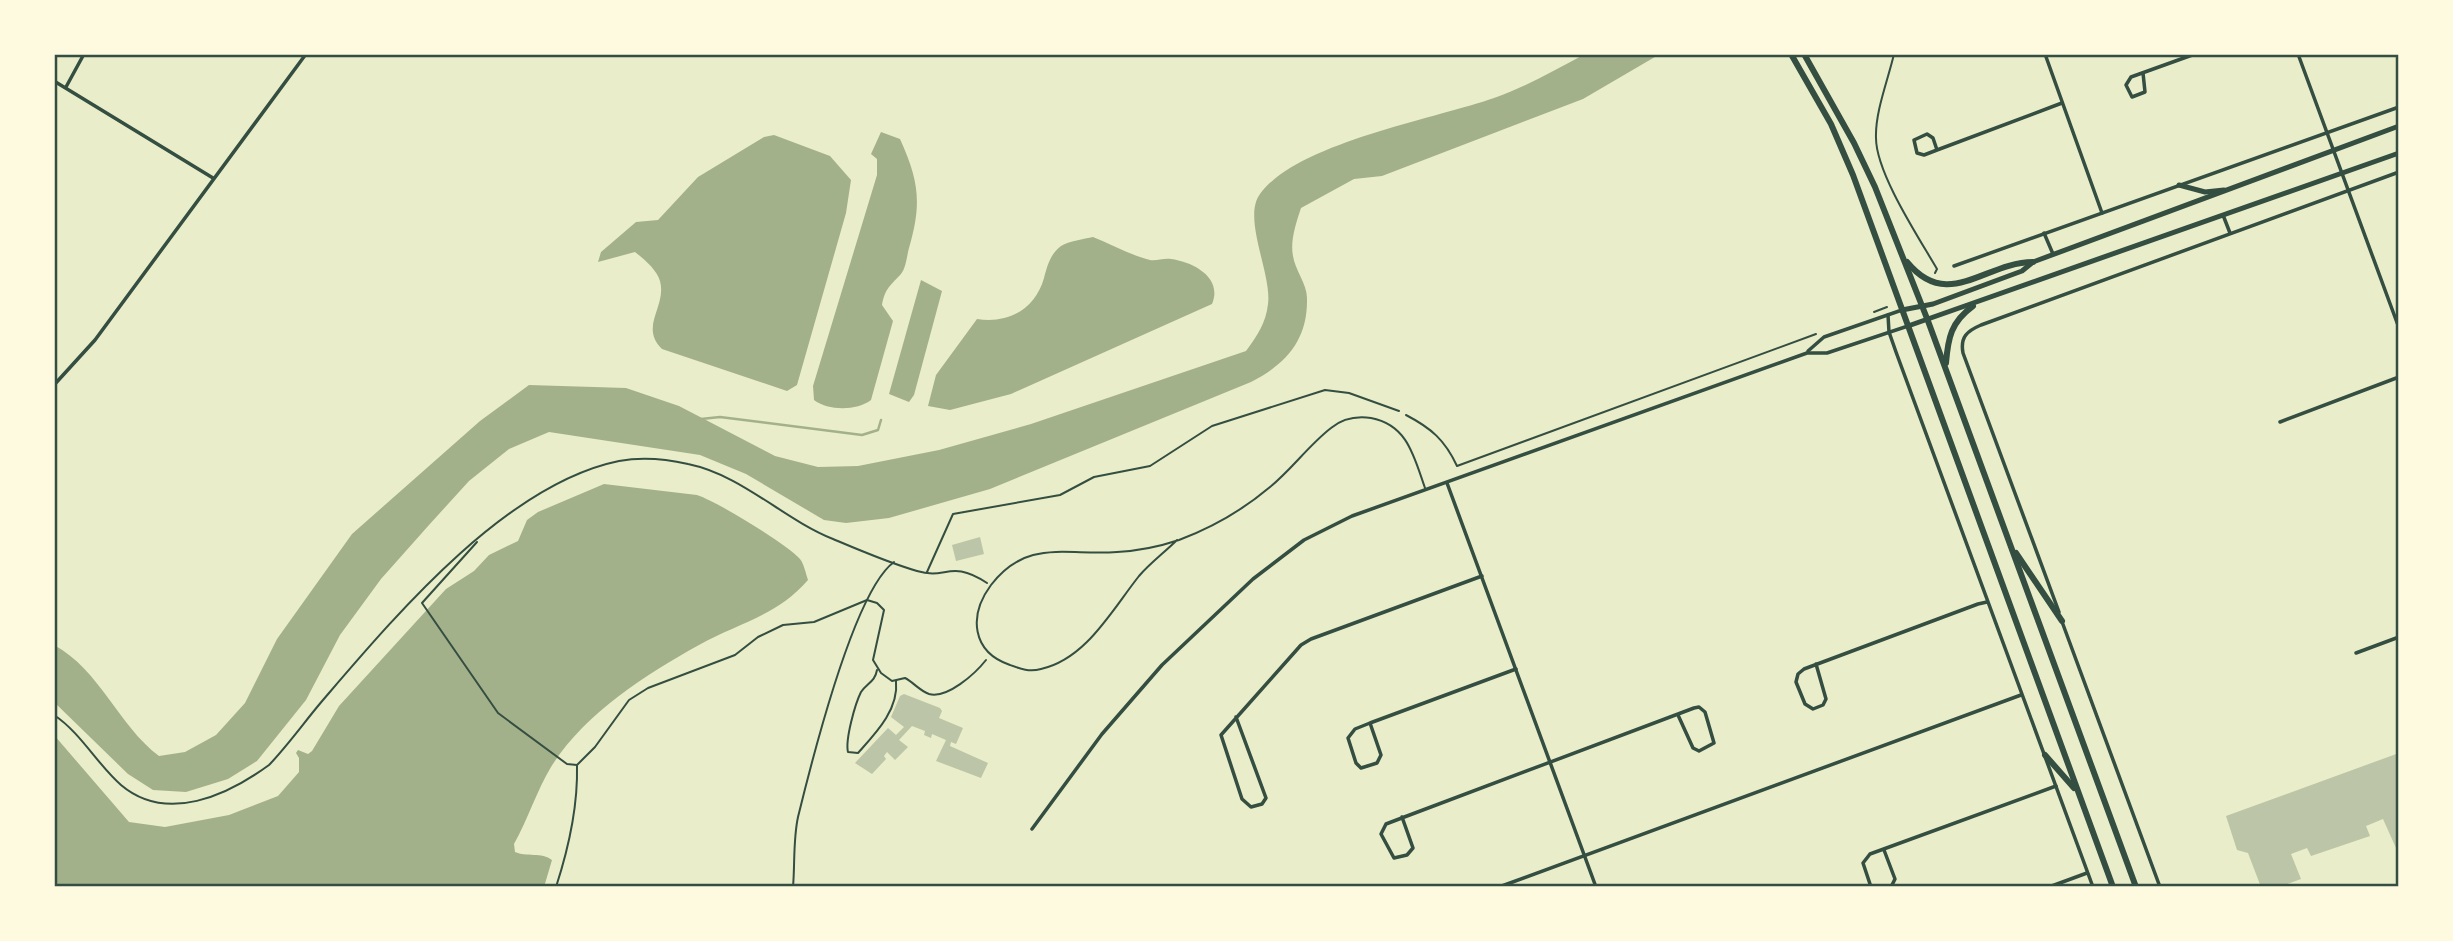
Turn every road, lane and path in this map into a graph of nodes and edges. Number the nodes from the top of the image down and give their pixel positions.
1 (84, 54) edge
2 (306, 54) edge
3 (1791, 54) edge
4 (1804, 54) edge
5 (1894, 54) edge
6 (2045, 54) edge
7 (2195, 54) edge
8 (2298, 54) edge
9 (2143, 74) junction
10 (54, 81) edge
11 (66, 87) junction
12 (2062, 103) junction
13 (2399, 107) edge
14 (2399, 126) edge
15 (2326, 132) junction
16 (1937, 150) junction
17 (2333, 151) junction
18 (2399, 153) edge
19 (2341, 172) junction
20 (2399, 172) edge
21 (213, 178) junction
22 (2179, 185) junction
23 (2234, 188) junction
24 (2347, 189) junction
25 (2102, 213) junction
26 (2223, 215) junction
27 (2045, 233) junction
28 (2230, 233) junction
29 (1902, 255) junction
30 (2053, 255) junction
31 (2033, 262) junction
32 (1954, 266) dead end
33 (1932, 277) dead end
34 (1922, 306) junction
35 (1973, 306) junction
36 (1887, 307) dead end
37 (1902, 310) junction
38 (1872, 313) dead end
39 (1888, 315) junction
40 (1928, 321) junction
41 (1908, 326) junction
42 (2399, 328) edge
43 (1820, 332) dead end
44 (1889, 332) junction
45 (1807, 353) junction
46 (1945, 369) junction
47 (2399, 377) edge
48 (54, 385) edge
49 (1399, 411) dead end
50 (1406, 415) dead end
51 (2280, 422) dead end
52 (1447, 483) junction
53 (1426, 489) junction
54 (479, 538) junction
55 (1177, 540) junction
56 (2009, 542) junction
57 (894, 562) junction
58 (927, 573) junction
59 (1482, 576) junction
60 (990, 586) junction
61 (867, 600) junction
62 (1987, 602) junction
63 (2062, 621) junction
64 (2399, 637) edge
65 (2356, 653) dead end
66 (986, 660) dead end
67 (1816, 664) junction
68 (877, 669) junction
69 (1516, 669) junction
70 (896, 680) junction
71 (2021, 695) junction
72 (54, 715) edge
73 (1678, 715) junction
74 (1236, 717) junction
75 (1370, 723) junction
76 (2045, 755) junction
77 (1550, 762) junction
78 (577, 765) junction
79 (2056, 786) junction
80 (2078, 792) junction
81 (1402, 817) junction
82 (1032, 829) dead end
83 (1884, 850) junction
84 (1585, 854) junction
85 (2087, 873) junction
86 (556, 887) edge
87 (793, 887) edge
88 (1499, 887) edge
89 (1596, 887) edge
90 (1871, 887) edge
91 (1891, 887) edge
92 (2049, 887) edge
93 (2093, 887) edge
94 (2113, 887) edge
95 (2137, 887) edge
96 (2160, 887) edge

1 - 11 street
2 - 21 street
3 - 37 main road
4 - 29 main road
5 - 33 path
6 - 12 street
7 - 9 street
8 - 15 street
9 - 9 street
10 - 11 street
11 - 21 street
12 - 16 street
12 - 25 street
13 - 15 street
14 - 17 main road
15 - 17 street
15 - 22 street
16 - 16 street
17 - 19 street
17 - 23 main road
18 - 19 main road
19 - 24 street
19 - 26 main road
20 - 24 street
21 - 48 street
22 - 23 main road
22 - 25 street
23 - 30 main road
24 - 28 street
24 - 42 street
25 - 27 street
26 - 28 street
26 - 35 main road
27 - 30 street
27 - 32 street
28 - 63 street
29 - 31 main road
29 - 34 main road
30 - 31 main road
31 - 34 main road
34 - 37 main road
34 - 40 main road
35 - 40 main road
35 - 46 main road
36 - 38 path
37 - 39 street
37 - 41 main road
39 - 44 street
39 - 45 street
40 - 41 main road
40 - 46 main road
41 - 44 street
41 - 80 main road
43 - 50 path
44 - 45 street
44 - 62 street
45 - 52 street
46 - 56 main road
47 - 51 street
49 - 58 path
52 - 53 street
52 - 59 street
53 - 55 lane
53 - 82 street
54 - 57 path
54 - 72 path
54 - 78 path
55 - 60 lane
55 - 60 lane
56 - 63 main road
56 - 95 main road
57 - 58 path
57 - 61 path
58 - 60 path
59 - 69 street
59 - 74 street
61 - 68 path
61 - 78 path
61 - 87 path
62 - 67 street
62 - 71 street
63 - 96 street
64 - 65 street
66 - 70 path
67 - 67 street
68 - 70 path
68 - 70 path
69 - 75 street
69 - 77 street
71 - 76 street
71 - 84 street
73 - 73 street
73 - 77 street
74 - 74 street
75 - 75 street
76 - 79 street
76 - 80 main road
77 - 81 street
77 - 84 street
78 - 86 path
79 - 83 street
79 - 85 street
80 - 94 main road
81 - 81 street
83 - 90 street
83 - 91 street
84 - 88 street
84 - 89 street
85 - 92 street
85 - 93 street

